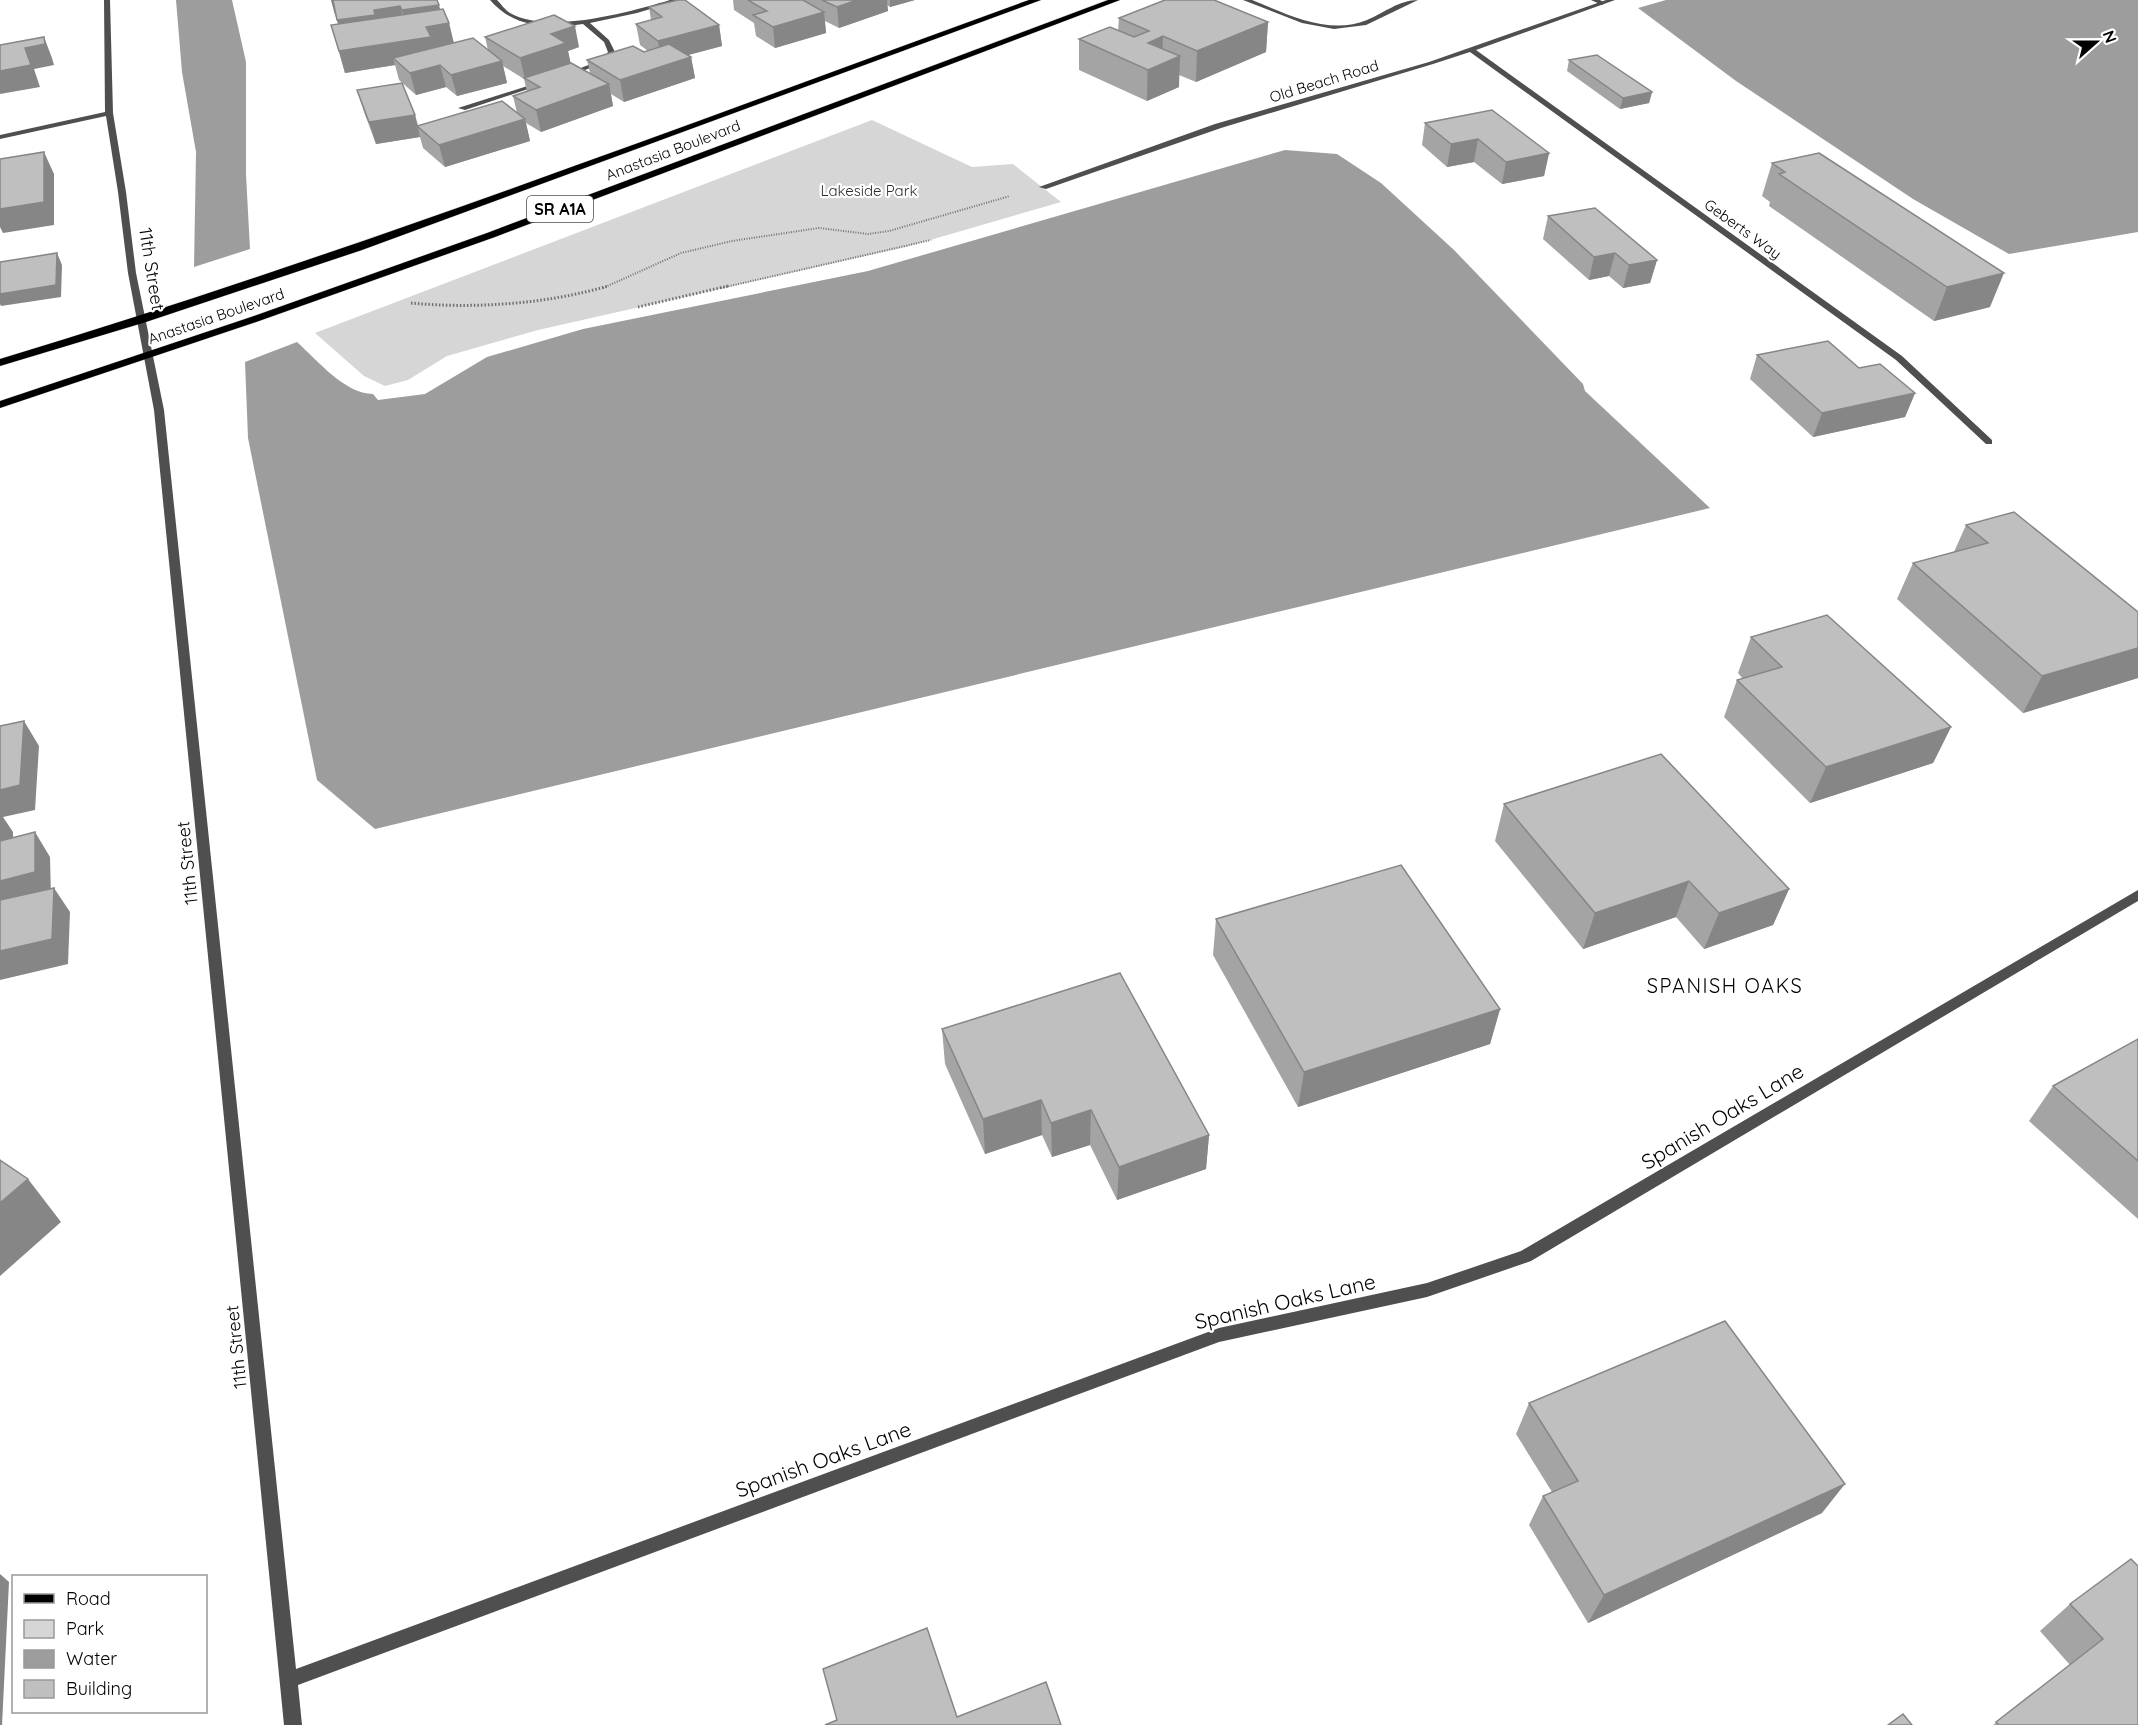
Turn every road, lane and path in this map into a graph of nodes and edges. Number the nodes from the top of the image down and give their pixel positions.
1 (106, 0) edge
2 (493, 0) edge
3 (677, 0) edge
4 (1037, 0) edge
5 (1116, 0) edge
6 (1246, 0) edge
7 (1397, 0) edge
8 (1415, 0) edge
9 (1594, 0) edge
10 (1612, 0) edge
11 (1405, 3) junction
12 (1602, 3) junction
13 (585, 22) junction
14 (1471, 49) junction
15 (565, 76) edge
16 (554, 80) edge
17 (462, 108) dead end
18 (109, 113) junction
19 (0, 137) edge
20 (1043, 187) joint
21 (931, 240) dead end
22 (402, 299) dead end
23 (638, 307) dead end
24 (142, 320) junction
25 (148, 355) junction
26 (0, 363) edge
27 (0, 405) edge
28 (1989, 442) dead end
29 (2138, 895) edge
30 (289, 1680) junction
31 (293, 1725) edge

1 - 18 street, 11th Street
2 - 13 street
3 - 13 street
4 - 24 main road, Anastasia Boulevard / SR A1A
5 - 25 main road, Anastasia Boulevard / SR A1A
6 - 11 street
7 - 11 street
8 - 11 street
9 - 12 street
10 - 12 street, Old Beach Road
12 - 14 street, Old Beach Road
13 - 15 street
14 - 20 street, Old Beach Road
14 - 28 street, Geberts Way
16 - 17 street
18 - 19 street
18 - 24 street, 11th Street
20 - 22 path
21 - 23 path
24 - 25 street, 11th Street
24 - 26 main road, Anastasia Boulevard / SR A1A
25 - 27 main road, Anastasia Boulevard / SR A1A
25 - 30 street, 11th Street
29 - 30 street, Spanish Oaks Lane
30 - 31 street, 11th Street

